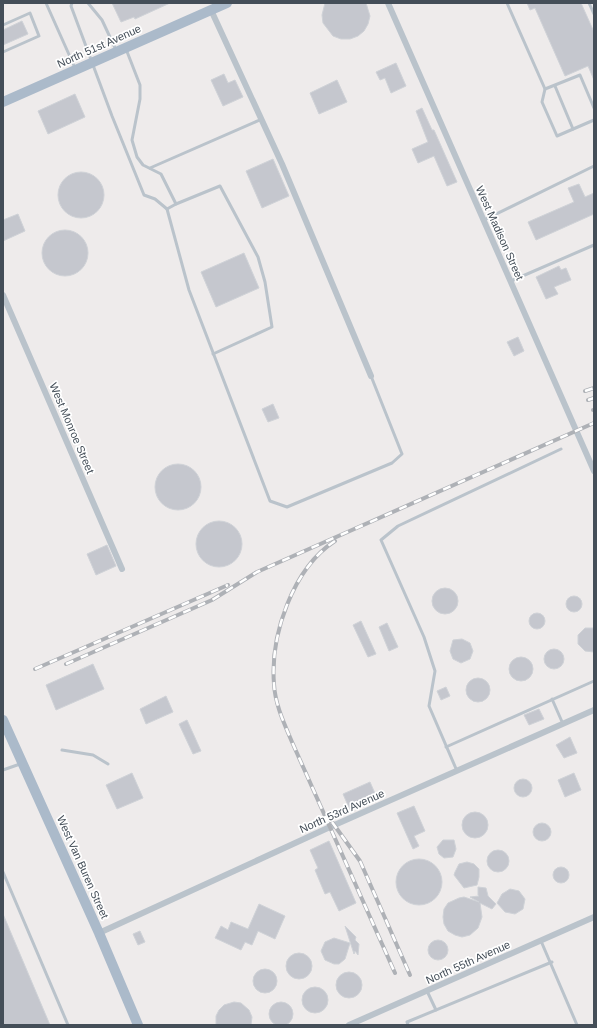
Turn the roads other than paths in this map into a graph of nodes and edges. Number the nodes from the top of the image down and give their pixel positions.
1 (46, 3) edge
2 (72, 3) edge
3 (89, 3) edge
4 (227, 3) edge
5 (388, 3) edge
6 (507, 3) edge
7 (589, 3) edge
8 (208, 11) junction
9 (594, 14) edge
10 (3, 25) edge
11 (121, 50) junction
12 (3, 52) edge
13 (91, 63) junction
14 (75, 70) junction
15 (554, 86) junction
16 (545, 89) junction
17 (3, 102) edge
18 (594, 108) edge
19 (262, 119) junction
20 (594, 120) edge
21 (573, 129) junction
22 (594, 166) edge
23 (150, 168) junction
24 (176, 204) junction
25 (167, 209) junction
26 (484, 220) junction
27 (594, 245) edge
28 (511, 281) junction
29 (3, 295) edge
30 (213, 354) junction
31 (371, 376) joint
32 (561, 449) dead end
33 (594, 471) edge
34 (122, 569) dead end
35 (594, 681) edge
36 (552, 699) junction
37 (594, 710) edge
38 (3, 720) edge
39 (563, 724) junction
40 (446, 747) junction
41 (62, 750) dead end
42 (22, 763) junction
43 (108, 764) dead end
44 (3, 770) edge
45 (457, 771) junction
46 (3, 872) edge
47 (594, 917) edge
48 (99, 933) junction
49 (541, 941) junction
50 (552, 962) junction
51 (427, 991) junction
52 (436, 1010) junction
53 (68, 1025) edge
54 (138, 1025) edge
55 (349, 1025) edge
56 (408, 1025) edge
57 (577, 1025) edge

1 - 14 lane
2 - 13 lane
3 - 11 lane
4 - 8 main road, North 51st Avenue
5 - 26 street, West Madison Street
6 - 16 lane
7 - 9 lane
8 - 11 main road, North 51st Avenue
8 - 19 street
10 - 12 lane
11 - 13 main road, North 51st Avenue
11 - 23 lane
13 - 14 main road, North 51st Avenue
13 - 25 lane
14 - 17 main road, North 51st Avenue
15 - 16 lane
15 - 18 lane
15 - 21 lane
16 - 21 lane
19 - 23 lane
19 - 31 street
20 - 21 lane
22 - 26 lane
23 - 24 lane
24 - 25 lane
24 - 30 lane
25 - 30 lane
26 - 28 street, West Madison Street
27 - 28 lane
28 - 33 street, West Madison Street
29 - 34 street, West Monroe Street
30 - 31 lane
32 - 40 lane
35 - 36 lane
36 - 39 lane
36 - 40 lane
37 - 39 street, North 53rd Avenue
38 - 42 main road, West Van Buren Street
39 - 45 street, North 53rd Avenue
40 - 45 lane
41 - 43 lane
42 - 44 lane
42 - 48 main road, West Van Buren Street
45 - 48 street, North 53rd Avenue
46 - 53 lane
47 - 49 street, North 55th Avenue
48 - 54 main road, West Van Buren Street
49 - 50 lane
49 - 51 street, North 55th Avenue
50 - 52 lane
50 - 57 lane
51 - 52 lane
51 - 55 street, North 55th Avenue
52 - 56 lane

